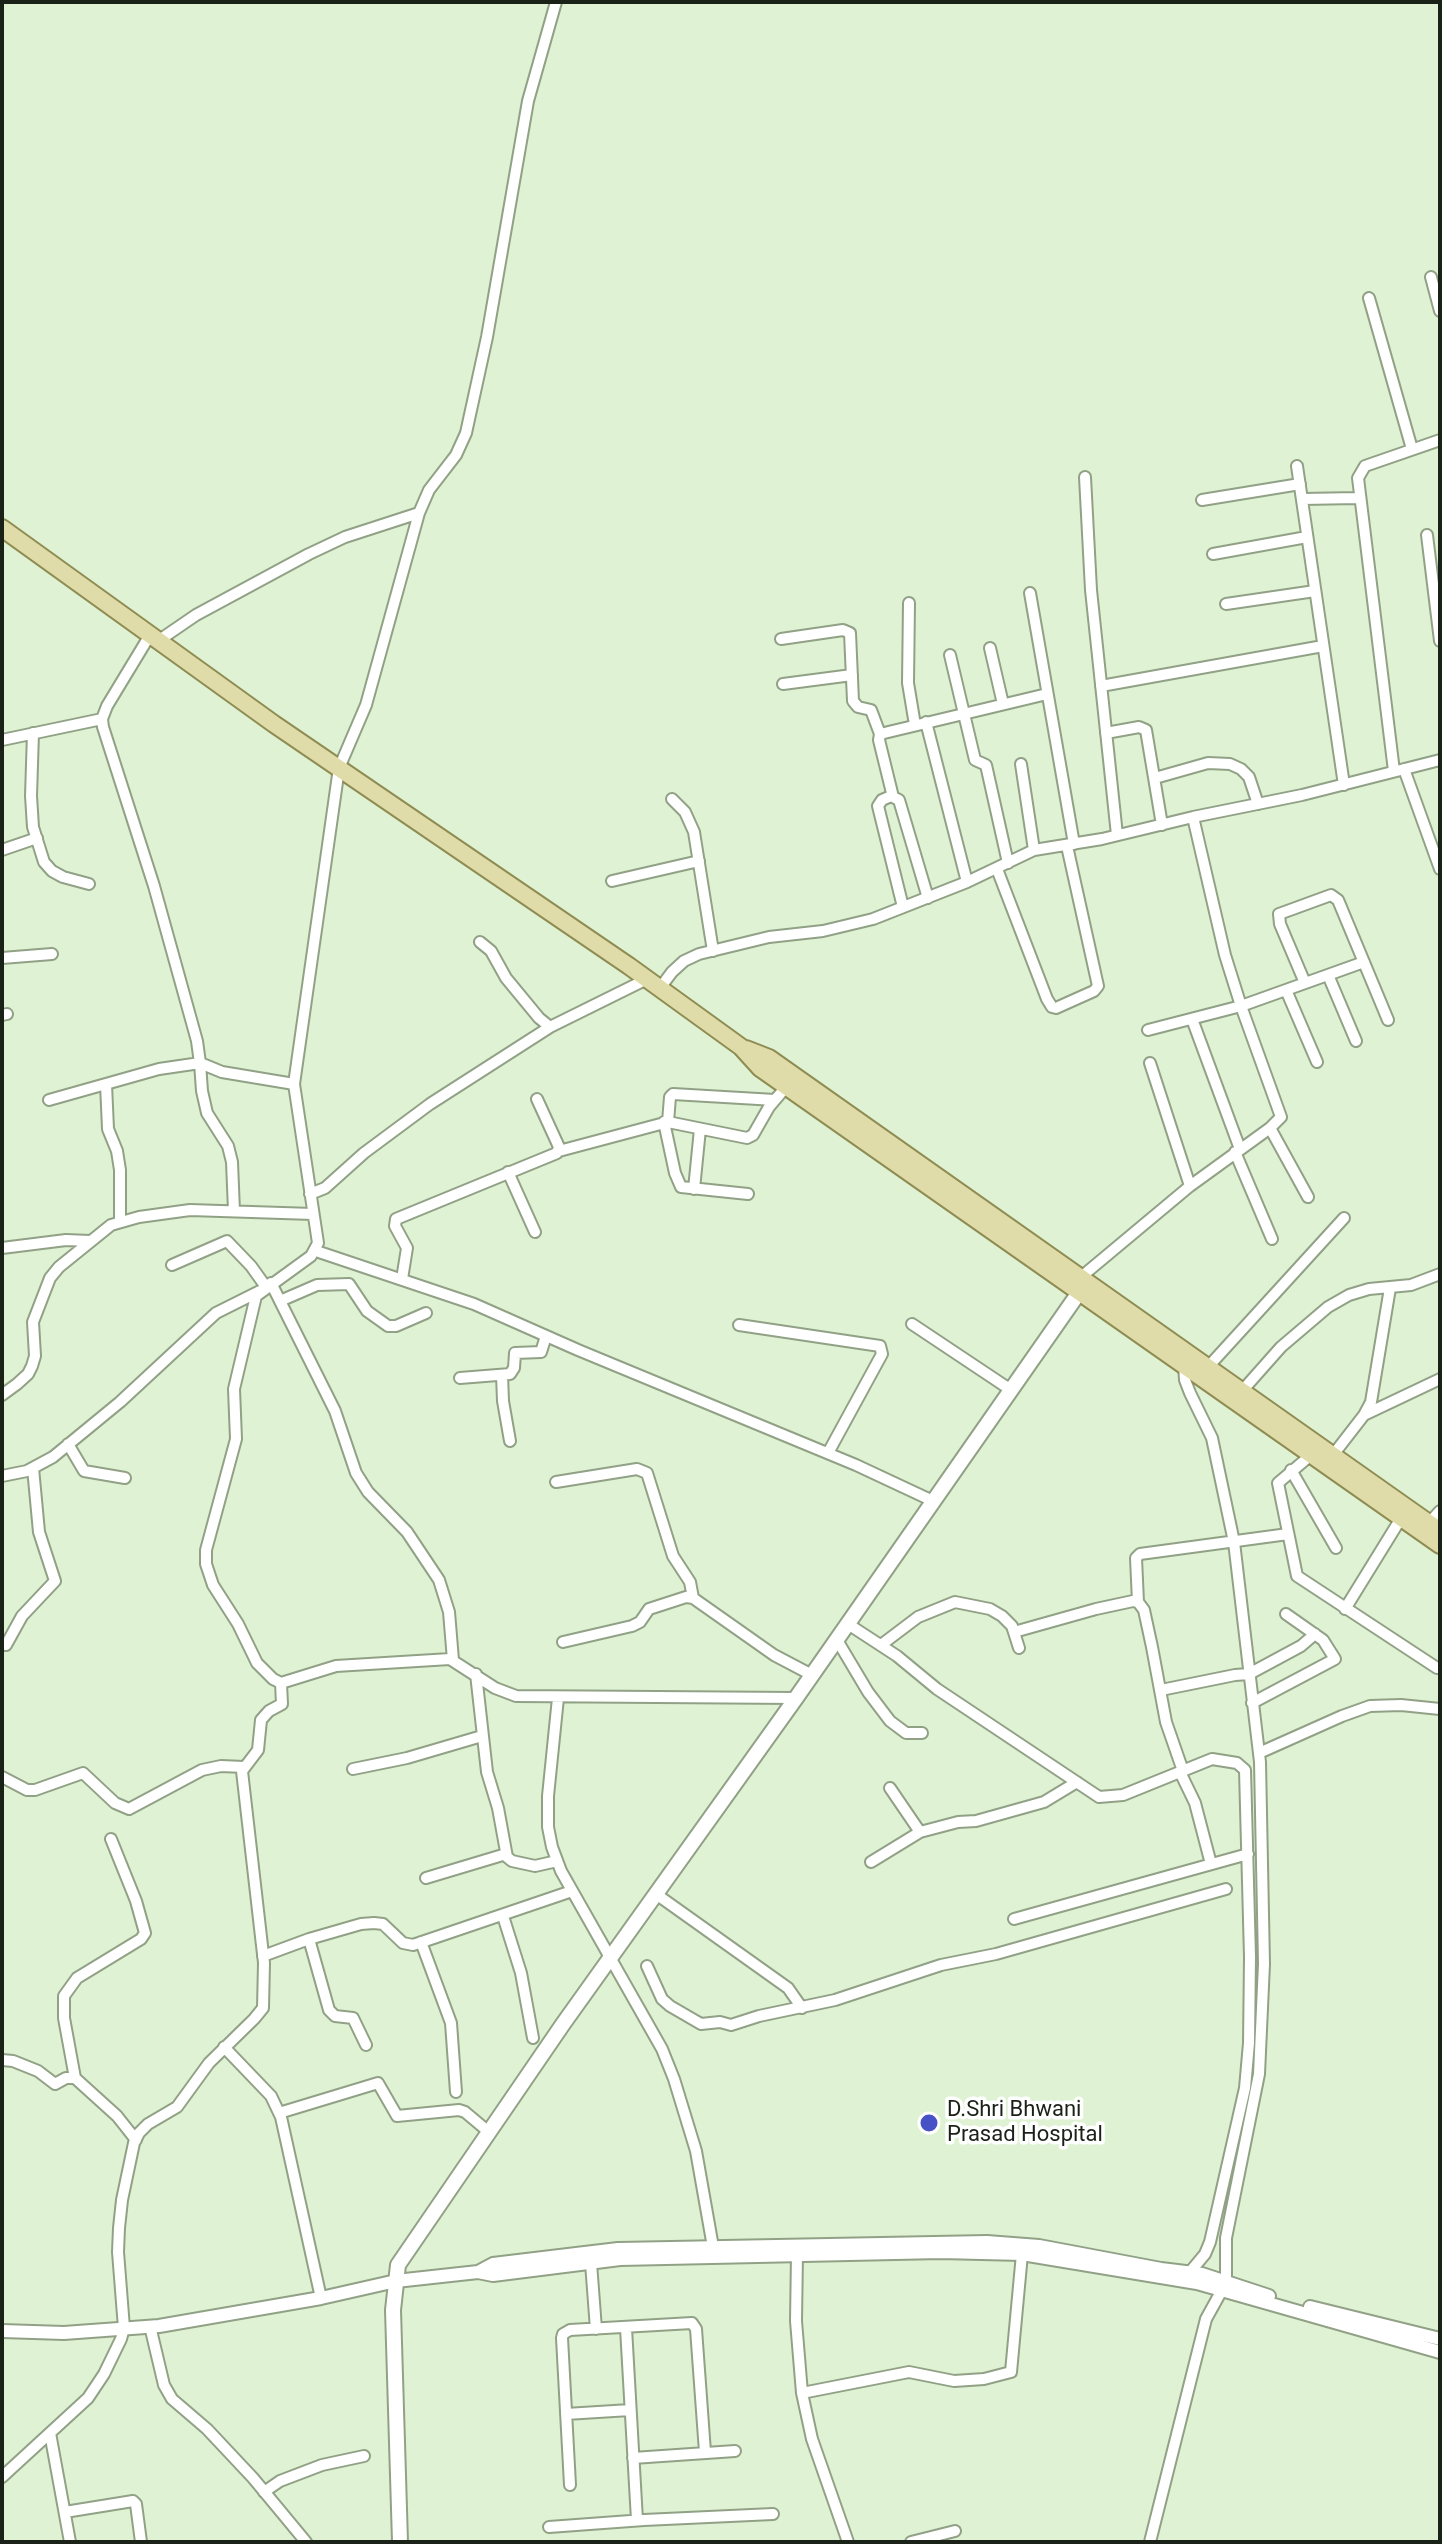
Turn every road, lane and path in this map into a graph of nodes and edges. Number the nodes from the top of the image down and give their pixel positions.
1 (556, 2) edge
2 (1431, 277) dead end
3 (1369, 298) dead end
4 (1440, 311) edge
5 (1440, 440) edge
6 (1412, 449) junction
7 (1297, 466) dead end
8 (1085, 477) dead end
9 (1300, 484) junction
10 (1358, 498) junction
11 (1302, 499) junction
12 (1202, 500) dead end
13 (419, 513) junction
14 (2, 528) edge
15 (1427, 535) dead end
16 (1307, 537) junction
17 (1213, 554) dead end
18 (1315, 591) junction
19 (1030, 593) dead end
20 (909, 603) dead end
21 (1226, 604) dead end
22 (1438, 615) edge
23 (154, 638) junction
24 (781, 639) dead end
25 (1440, 641) edge
26 (1323, 646) junction
27 (990, 648) dead end
28 (950, 655) dead end
29 (852, 675) junction
30 (783, 684) dead end
31 (1101, 686) junction
32 (1047, 694) junction
33 (1003, 704) junction
34 (964, 713) junction
35 (102, 719) junction
36 (921, 723) junction
37 (33, 733) junction
38 (1106, 733) junction
39 (880, 734) junction
40 (2, 740) edge
41 (1440, 760) edge
42 (1021, 764) dead end
43 (339, 768) junction
44 (1399, 770) junction
45 (1155, 778) junction
46 (1344, 785) junction
47 (891, 796) junction
48 (672, 799) dead end
49 (1258, 804) junction
50 (1193, 817) junction
51 (1162, 825) junction
52 (1111, 837) junction
53 (37, 838) junction
54 (1070, 845) junction
55 (2, 850) edge
56 (1034, 850) junction
57 (699, 861) junction
58 (1008, 863) junction
59 (997, 869) junction
60 (1440, 869) edge
61 (612, 881) dead end
62 (967, 882) junction
63 (89, 884) dead end
64 (928, 898) junction
65 (903, 907) junction
66 (480, 942) dead end
67 (713, 951) junction
68 (52, 954) dead end
69 (2, 958) edge
70 (1364, 962) junction
71 (1328, 975) junction
72 (1305, 983) junction
73 (654, 984) junction
74 (1286, 990) junction
75 (1241, 1006) junction
76 (1192, 1019) junction
77 (1388, 1020) dead end
78 (550, 1027) junction
79 (1148, 1030) dead end
80 (1356, 1041) dead end
81 (741, 1047) junction
82 (1317, 1062) dead end
83 (200, 1063) junction
84 (1150, 1063) dead end
85 (106, 1084) junction
86 (294, 1084) junction
87 (780, 1094) junction
88 (537, 1099) dead end
89 (49, 1100) dead end
90 (666, 1122) junction
91 (1270, 1128) junction
92 (700, 1129) junction
93 (559, 1151) junction
94 (1238, 1151) junction
95 (508, 1172) junction
96 (1190, 1186) junction
97 (694, 1189) junction
98 (310, 1194) junction
99 (748, 1194) dead end
100 (1308, 1197) dead end
101 (234, 1211) junction
102 (313, 1214) junction
103 (1344, 1218) dead end
104 (120, 1220) junction
105 (535, 1232) dead end
106 (1272, 1239) dead end
107 (90, 1241) junction
108 (2, 1248) edge
109 (316, 1251) junction
110 (172, 1265) dead end
111 (1440, 1274) edge
112 (402, 1279) junction
113 (1082, 1284) junction
114 (266, 1287) junction
115 (1390, 1288) junction
116 (280, 1301) junction
117 (426, 1313) dead end
118 (912, 1324) dead end
119 (739, 1325) dead end
120 (546, 1336) junction
121 (1185, 1359) junction
122 (1208, 1367) junction
123 (502, 1375) junction
124 (460, 1378) dead end
125 (1440, 1379) edge
126 (1011, 1390) junction
127 (1242, 1391) junction
128 (2, 1395) edge
129 (1364, 1415) junction
130 (510, 1441) dead end
131 (68, 1444) junction
132 (828, 1453) junction
133 (1311, 1455) junction
134 (1333, 1455) junction
135 (33, 1468) junction
136 (1291, 1470) junction
137 (2, 1476) edge
138 (125, 1478) dead end
139 (556, 1482) dead end
140 (933, 1501) junction
141 (1404, 1513) junction
142 (1436, 1522) edge
143 (1288, 1534) junction
144 (1229, 1543) junction
145 (1440, 1545) edge
146 (1336, 1548) dead end
147 (693, 1598) junction
148 (1138, 1602) junction
149 (1345, 1609) junction
150 (1286, 1614) dead end
151 (848, 1624) junction
152 (1014, 1632) junction
153 (1315, 1634) junction
154 (837, 1640) junction
155 (563, 1642) dead end
156 (6, 1645) dead end
157 (881, 1645) junction
158 (1019, 1648) dead end
159 (453, 1660) junction
160 (1437, 1668) dead end
161 (476, 1674) junction
162 (1246, 1674) junction
163 (812, 1675) junction
164 (281, 1683) junction
165 (1161, 1690) junction
166 (558, 1698) junction
167 (796, 1698) junction
168 (1252, 1703) junction
169 (1440, 1709) edge
170 (922, 1733) dead end
171 (482, 1736) junction
172 (1253, 1761) junction
173 (244, 1767) junction
174 (353, 1769) dead end
175 (1182, 1772) junction
176 (2, 1777) edge
177 (1077, 1782) junction
178 (890, 1788) dead end
179 (920, 1832) junction
180 (111, 1839) dead end
181 (506, 1854) junction
182 (1248, 1854) junction
183 (557, 1861) junction
184 (871, 1862) dead end
185 (1211, 1864) junction
186 (426, 1878) dead end
187 (1226, 1889) dead end
188 (572, 1891) junction
189 (656, 1894) junction
190 (503, 1916) junction
191 (1014, 1919) dead end
192 (309, 1939) junction
193 (421, 1942) junction
194 (263, 1956) junction
195 (610, 1958) junction
196 (647, 1966) dead end
197 (802, 2008) junction
198 (533, 2038) dead end
199 (366, 2045) dead end
200 (224, 2047) junction
201 (2, 2060) edge
202 (75, 2078) junction
203 (456, 2092) dead end
204 (279, 2113) junction
205 (490, 2133) junction
206 (136, 2140) junction
207 (713, 2247) junction
208 (797, 2254) junction
209 (1022, 2254) junction
210 (591, 2263) junction
211 (478, 2272) junction
212 (1196, 2276) junction
213 (396, 2281) junction
214 (1219, 2284) junction
215 (321, 2298) junction
216 (150, 2326) junction
217 (124, 2328) junction
218 (626, 2328) junction
219 (596, 2329) junction
220 (2, 2331) edge
221 (1440, 2339) edge
222 (1440, 2352) edge
223 (802, 2393) junction
224 (630, 2410) junction
225 (566, 2414) junction
226 (50, 2433) junction
227 (735, 2451) dead end
228 (705, 2452) junction
229 (364, 2456) dead end
230 (633, 2458) junction
231 (2, 2477) edge
232 (570, 2485) dead end
233 (264, 2492) junction
234 (65, 2512) junction
235 (773, 2514) dead end
236 (637, 2520) junction
237 (549, 2527) dead end
238 (955, 2531) dead end
239 (70, 2542) edge
240 (141, 2542) edge
241 (306, 2542) edge
242 (400, 2542) edge
243 (848, 2542) edge
244 (911, 2542) edge
245 (1150, 2542) edge

1 - 13 street
2 - 4 street
3 - 6 street
5 - 6 street
6 - 10 street
7 - 9 street
8 - 31 street
9 - 11 street
9 - 12 street
10 - 11 street
10 - 44 street
11 - 16 street
13 - 23 street
13 - 43 street
14 - 23 main road
15 - 22 street
16 - 17 street
16 - 18 street
18 - 21 street
18 - 26 street
19 - 32 street
20 - 36 street
22 - 25 street
23 - 35 street
23 - 43 main road
24 - 29 street
26 - 31 street
26 - 46 street
27 - 33 street
28 - 34 street
29 - 30 street
29 - 39 street
31 - 38 street
32 - 33 street
32 - 54 street
33 - 34 street
34 - 36 street
34 - 58 street
35 - 37 street
35 - 83 street
36 - 39 street
36 - 62 street
37 - 40 street
37 - 53 street
38 - 45 street
38 - 52 street
39 - 47 street
41 - 44 street
42 - 56 street
43 - 73 main road
43 - 86 street
44 - 46 street
44 - 60 street
45 - 49 street
45 - 51 street
46 - 49 street
47 - 64 street
47 - 65 street
48 - 57 street
49 - 50 street
50 - 51 street
50 - 75 street
51 - 52 street
52 - 54 street
53 - 55 street
53 - 63 street
54 - 56 street
54 - 59 street
56 - 58 street
57 - 61 street
57 - 67 street
58 - 59 street
59 - 62 street
62 - 64 street
64 - 65 street
65 - 67 street
66 - 78 street
67 - 73 street
68 - 69 street
70 - 71 street
70 - 72 street
70 - 77 street
71 - 72 street
71 - 80 street
72 - 74 street
73 - 78 street
73 - 81 main road
74 - 75 street
74 - 82 street
75 - 76 street
75 - 91 street
76 - 79 street
76 - 94 street
78 - 98 street
81 - 87 main road
81 - 113 main road
83 - 85 street
83 - 86 street
83 - 101 street
84 - 96 street
85 - 89 street
85 - 104 street
86 - 98 street
87 - 90 street
87 - 92 street
87 - 113 main road
88 - 93 street
90 - 92 street
90 - 93 street
90 - 97 street
91 - 94 street
91 - 100 street
92 - 97 street
93 - 95 street
94 - 96 street
94 - 106 street
95 - 105 street
95 - 112 street
96 - 113 street
97 - 99 street
98 - 102 street
101 - 102 street
101 - 104 street
102 - 109 street
103 - 122 street
104 - 107 street
107 - 108 street
107 - 128 street
109 - 112 street
109 - 114 street
110 - 114 street
111 - 115 street
112 - 120 street
113 - 121 main road
113 - 126 main road
114 - 116 street
114 - 131 street
114 - 164 street
115 - 127 street
115 - 129 street
116 - 117 street
116 - 159 street
118 - 126 street
119 - 132 street
120 - 123 street
120 - 132 street
121 - 122 main road
121 - 133 main road
121 - 144 street
122 - 127 main road
123 - 124 street
123 - 130 street
125 - 129 street
126 - 140 main road
127 - 134 main road
129 - 134 street
131 - 135 street
131 - 138 street
132 - 140 street
133 - 136 street
133 - 141 main road
134 - 141 main road
135 - 137 street
135 - 156 street
136 - 143 street
136 - 146 street
139 - 147 street
140 - 151 main road
141 - 142 main road
141 - 145 main road
141 - 149 street
143 - 144 street
143 - 149 street
144 - 148 street
144 - 162 street
147 - 155 street
147 - 163 street
148 - 152 street
148 - 165 street
149 - 160 street
150 - 153 street
151 - 154 main road
151 - 157 street
152 - 157 street
152 - 158 street
153 - 162 street
153 - 168 street
154 - 163 main road
154 - 170 street
157 - 177 street
159 - 161 street
159 - 164 street
161 - 166 street
161 - 171 street
162 - 165 street
162 - 168 street
163 - 167 main road
164 - 173 street
165 - 175 street
166 - 167 street
166 - 183 street
167 - 189 main road
168 - 172 street
169 - 172 street
171 - 174 street
171 - 181 street
172 - 175 street
172 - 182 street
172 - 214 street
173 - 176 street
173 - 194 street
175 - 177 street
175 - 185 street
177 - 179 street
178 - 179 street
179 - 184 street
180 - 202 street
181 - 183 street
181 - 186 street
182 - 185 street
182 - 212 street
183 - 188 street
185 - 191 street
187 - 197 street
188 - 190 street
188 - 195 street
189 - 195 main road
189 - 197 street
190 - 193 street
190 - 198 street
192 - 193 street
192 - 194 street
192 - 199 street
193 - 203 street
194 - 200 street
195 - 205 main road
195 - 207 street
196 - 197 street
200 - 204 street
200 - 206 street
201 - 202 street
202 - 206 street
204 - 205 street
204 - 215 street
205 - 213 main road
206 - 217 street
207 - 211 street
207 - 212 street
208 - 209 street
208 - 210 street
208 - 223 street
209 - 212 street
209 - 223 street
210 - 211 street
210 - 219 street
211 - 213 street
212 - 214 street
213 - 215 street
213 - 242 main road
214 - 221 street
214 - 222 street
214 - 245 street
215 - 216 street
216 - 217 street
216 - 233 street
217 - 220 street
217 - 226 street
218 - 219 street
218 - 224 street
218 - 228 street
219 - 225 street
223 - 243 street
224 - 225 street
224 - 230 street
225 - 232 street
226 - 231 street
226 - 234 street
227 - 228 street
228 - 230 street
229 - 233 street
230 - 236 street
233 - 241 street
234 - 239 street
234 - 240 street
235 - 236 street
236 - 237 street
238 - 244 street

